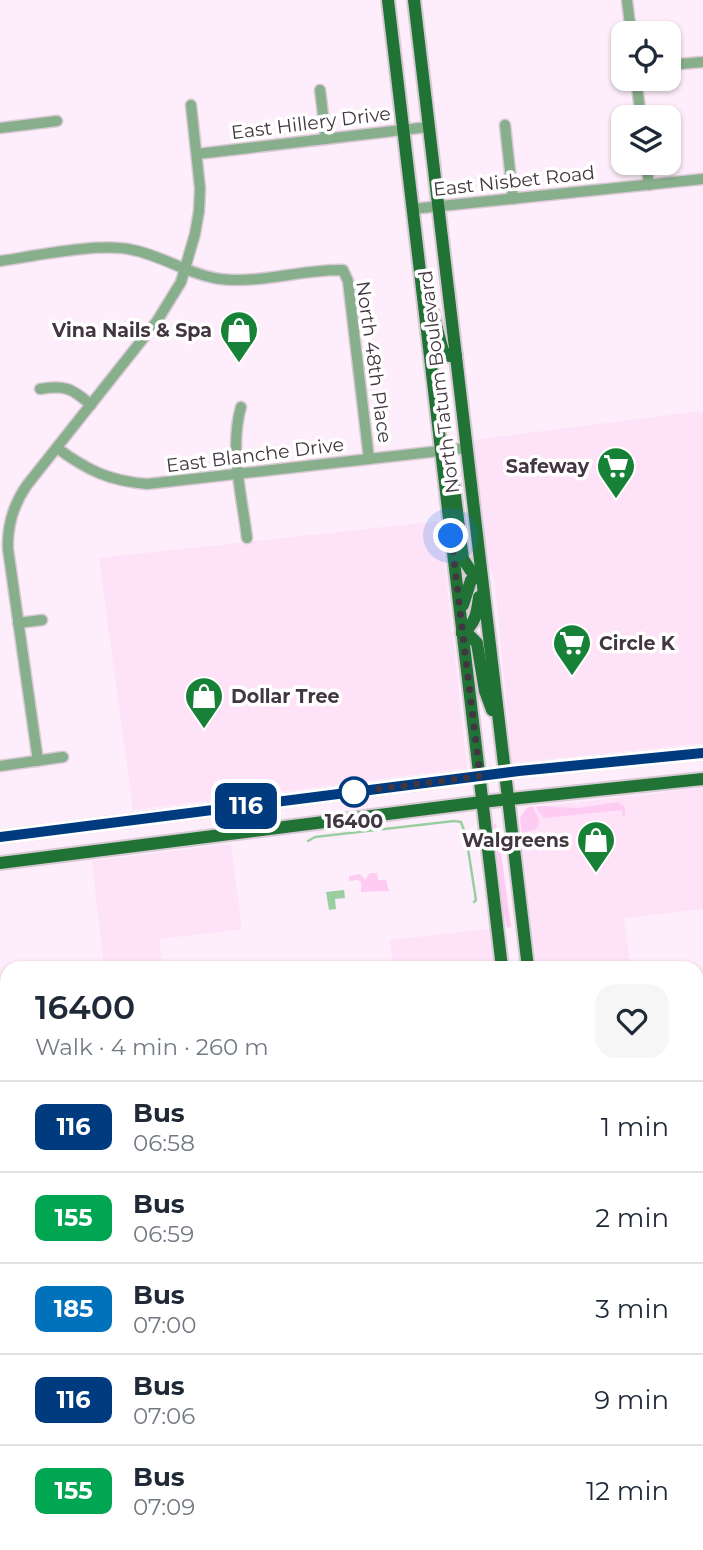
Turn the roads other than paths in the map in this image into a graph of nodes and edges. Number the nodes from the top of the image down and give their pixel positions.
1 (388, 0) edge
2 (414, 0) edge
3 (627, 0) edge
4 (630, 21) edge
5 (703, 62) edge
6 (681, 64) edge
7 (320, 90) dead end
8 (191, 105) dead end
9 (57, 121) dead end
10 (505, 125) dead end
11 (429, 127) junction
12 (0, 128) edge
13 (404, 130) junction
14 (326, 139) junction
15 (197, 154) junction
16 (648, 175) edge
17 (703, 179) edge
18 (649, 185) junction
19 (513, 199) junction
20 (438, 206) junction
21 (412, 209) junction
22 (0, 261) edge
23 (185, 268) junction
24 (420, 277) junction
25 (456, 356) junction
26 (40, 389) dead end
27 (91, 405) junction
28 (242, 407) dead end
29 (57, 448) junction
30 (466, 448) junction
31 (440, 451) junction
32 (369, 459) junction
33 (239, 474) junction
34 (247, 538) dead end
35 (481, 575) junction
36 (42, 620) dead end
37 (18, 623) junction
38 (462, 633) junction
39 (499, 726) junction
40 (699, 754) edge
41 (63, 757) dead end
42 (38, 761) junction
43 (0, 766) edge
44 (504, 773) junction
45 (480, 776) junction
46 (700, 779) edge
47 (508, 799) junction
48 (482, 802) junction
49 (0, 837) edge
50 (0, 863) edge
51 (501, 961) edge
52 (527, 961) edge

1 - 13 main road, North Tatum Boulevard
2 - 11 main road, North Tatum Boulevard
3 - 4 street
5 - 6 street
7 - 14 street
8 - 15 street
9 - 12 street
10 - 19 street
11 - 13 street, East Hillery Drive
11 - 20 main road, North Tatum Boulevard
13 - 14 street, East Hillery Drive
13 - 21 main road, North Tatum Boulevard
14 - 15 street, East Hillery Drive
15 - 23 street
16 - 18 street
17 - 18 street, East Nisbet Road
18 - 19 street, East Nisbet Road
19 - 20 street, East Nisbet Road
20 - 21 street, East Nisbet Road
20 - 25 main road, North Tatum Boulevard
21 - 24 main road, North Tatum Boulevard
22 - 23 street
23 - 27 street
23 - 32 street, North 48th Place
24 - 25 main road
24 - 31 main road, North Tatum Boulevard
25 - 30 main road, North Tatum Boulevard
26 - 27 street
27 - 29 street
28 - 33 street
29 - 33 street, East Blanche Drive
29 - 37 street
30 - 31 street, East Blanche Drive
30 - 35 main road, North Tatum Boulevard
31 - 32 street, East Blanche Drive
31 - 35 main road
31 - 38 main road, North Tatum Boulevard
32 - 33 street, East Blanche Drive
33 - 34 street
35 - 38 main road
35 - 39 main road, North Tatum Boulevard
36 - 37 street
37 - 42 street
38 - 39 main road
38 - 45 main road, North Tatum Boulevard
39 - 44 main road, North Tatum Boulevard
40 - 44 main road
40 - 46 main road
41 - 42 street
42 - 43 street
44 - 45 main road
44 - 47 main road, North Tatum Boulevard
45 - 48 main road, North Tatum Boulevard
45 - 49 main road
46 - 47 main road
47 - 48 main road
47 - 52 main road, North Tatum Boulevard
48 - 50 main road
48 - 51 main road, North Tatum Boulevard

